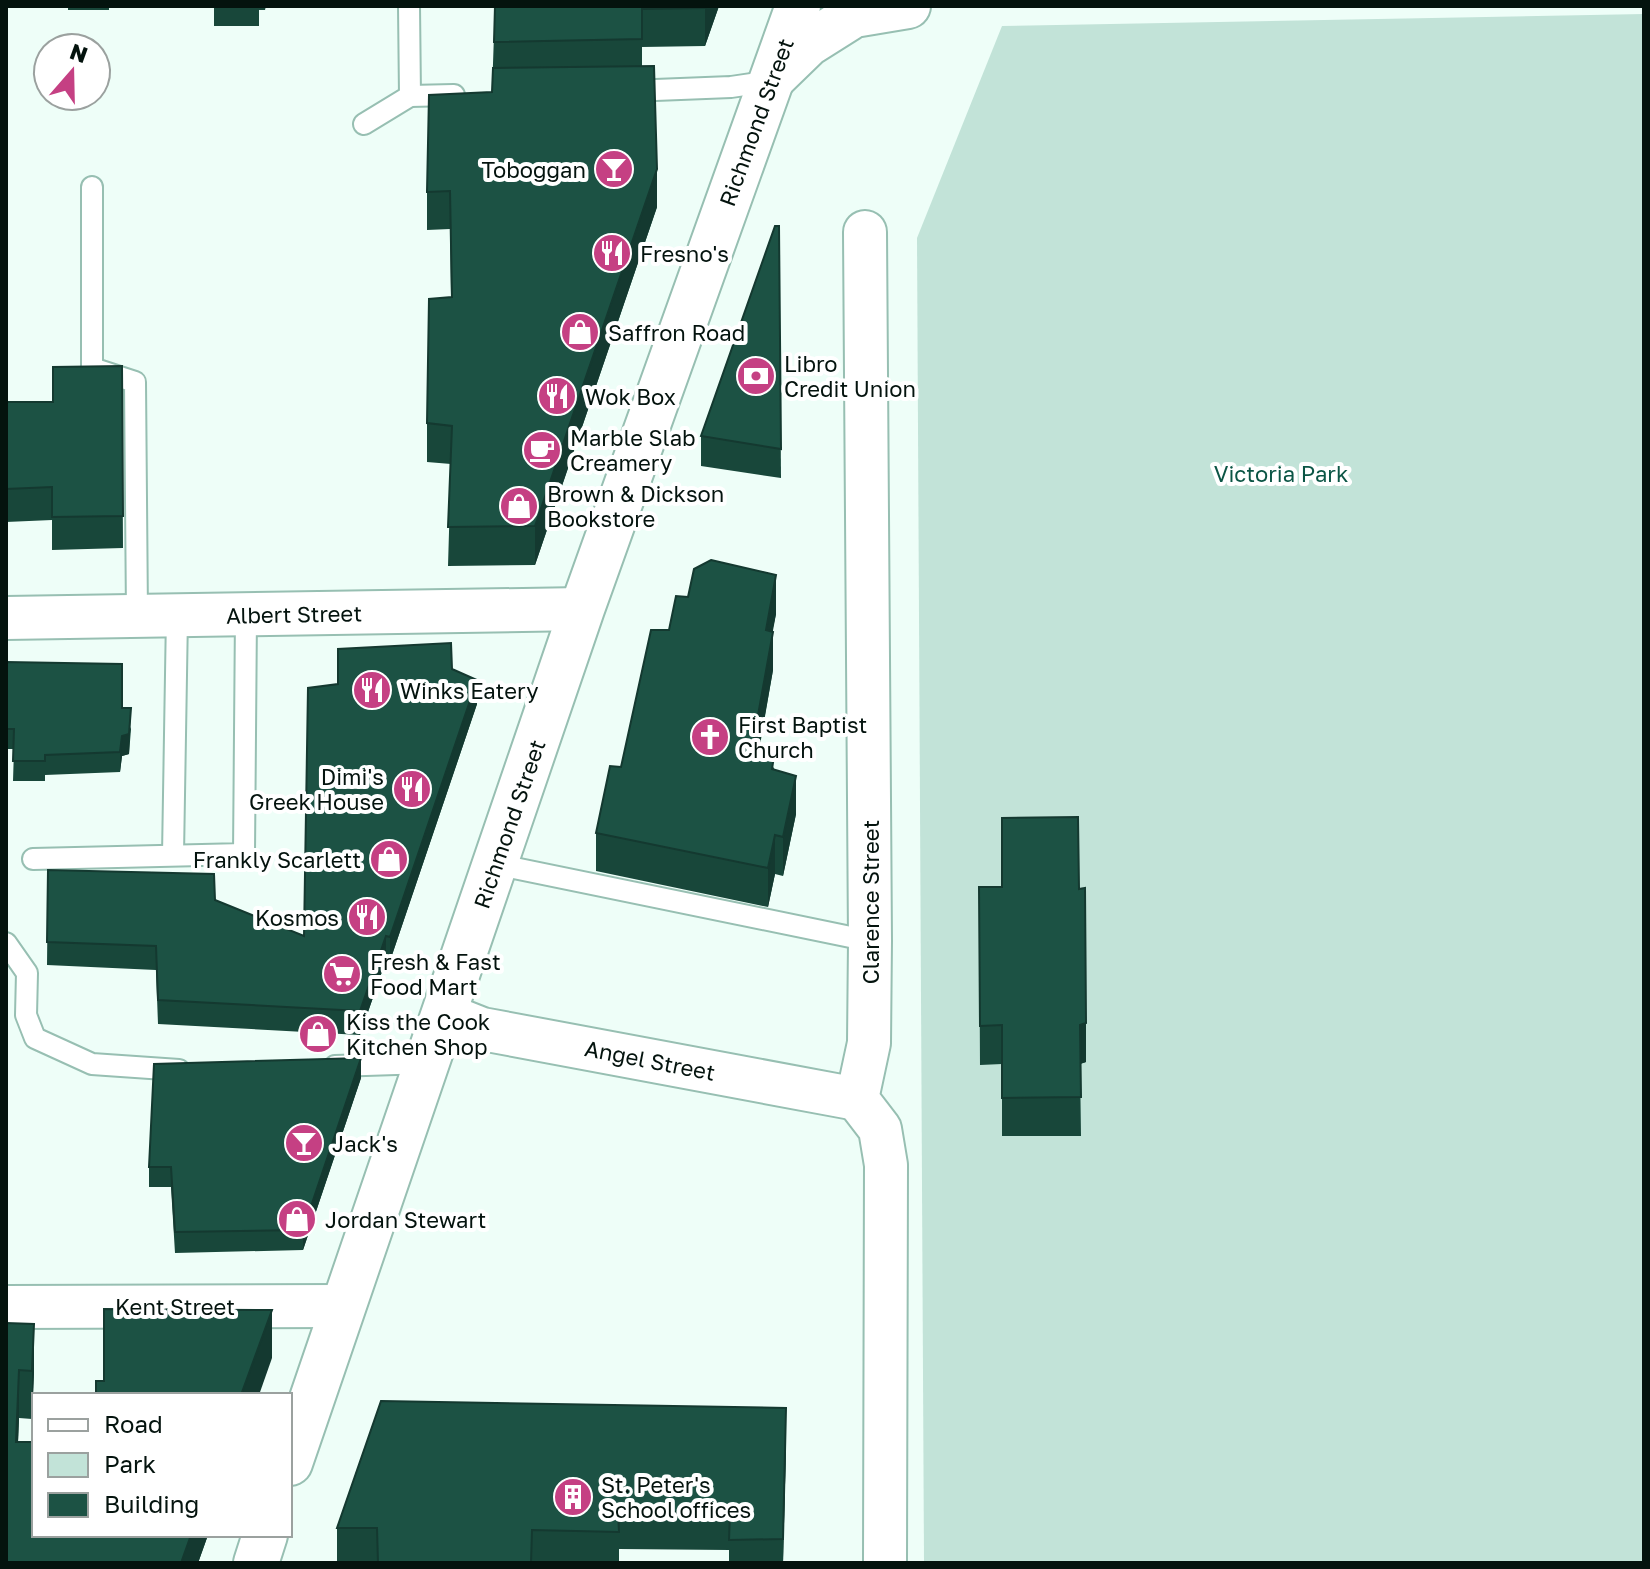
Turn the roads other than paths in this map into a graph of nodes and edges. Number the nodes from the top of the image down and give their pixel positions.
1 (409, 6) edge
2 (798, 6) edge
3 (908, 6) edge
4 (771, 81) junction
5 (614, 91) edge
6 (473, 95) edge
7 (410, 96) junction
8 (364, 124) dead end
9 (92, 187) dead end
10 (865, 232) dead end
11 (582, 609) junction
12 (246, 614) junction
13 (157, 616) junction
14 (6, 618) edge
15 (173, 855) junction
16 (33, 859) dead end
17 (495, 864) junction
18 (870, 941) junction
19 (6, 943) edge
20 (444, 1014) junction
21 (16, 1015) edge
22 (427, 1063) junction
23 (312, 1067) edge
24 (200, 1070) edge
25 (857, 1099) junction
26 (344, 1306) junction
27 (6, 1307) edge
28 (292, 1457) edge
29 (264, 1537) edge
30 (256, 1563) edge
31 (885, 1563) edge

1 - 7 lane
2 - 4 main road, Richmond Street
3 - 4 main road
4 - 5 lane
4 - 11 main road, Richmond Street
6 - 7 lane
7 - 8 lane
9 - 13 lane
10 - 18 street, Clarence Street
11 - 12 street, Albert Street
11 - 17 main road, Richmond Street
12 - 13 street, Albert Street
12 - 15 lane
13 - 14 street, Albert Street
13 - 15 lane
15 - 16 lane
17 - 18 lane
17 - 20 main road, Richmond Street
18 - 25 street, Clarence Street
19 - 21 lane
20 - 22 main road, Richmond Street
20 - 25 street, Angel Street
21 - 24 lane
22 - 23 lane
22 - 26 main road, Richmond Street
25 - 31 street
26 - 27 street, Kent Street
26 - 28 main road, Richmond Street
29 - 30 main road

